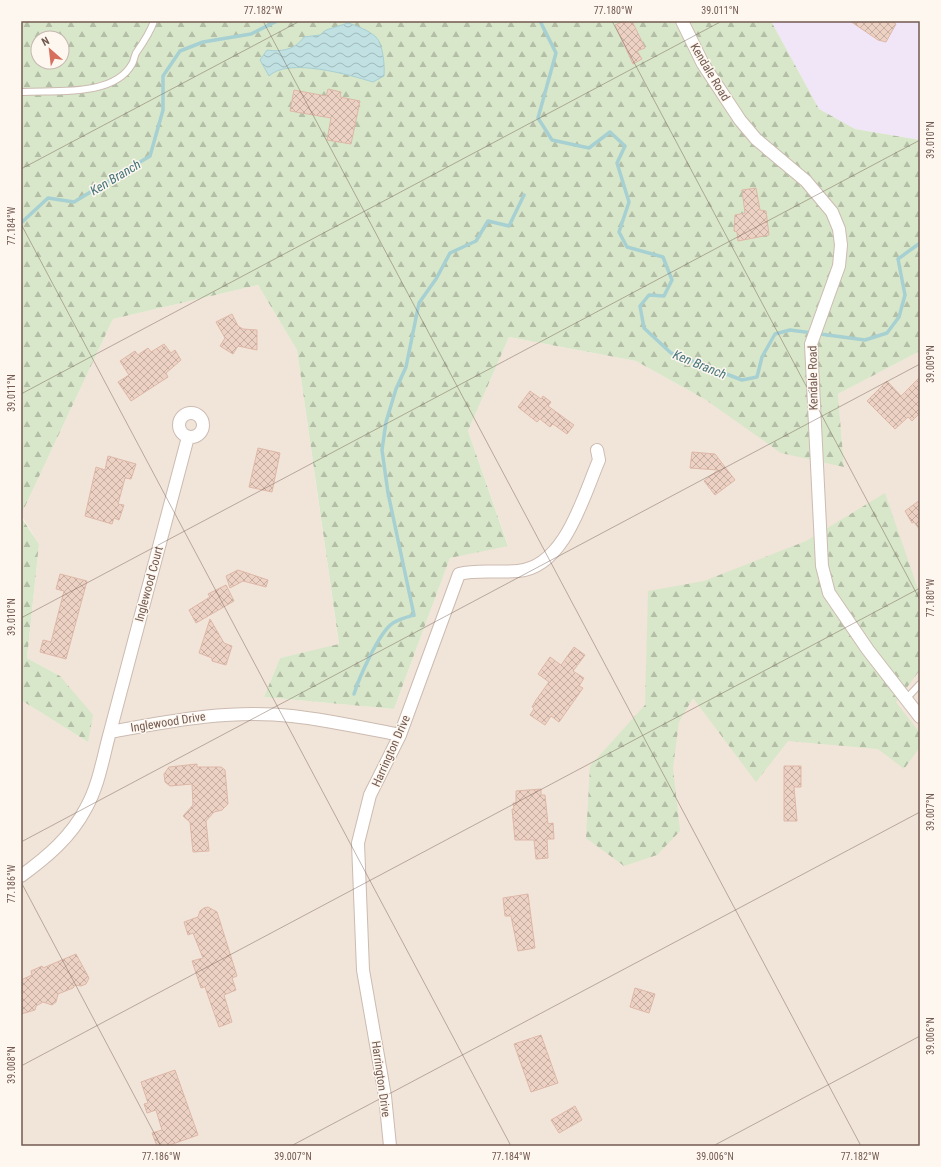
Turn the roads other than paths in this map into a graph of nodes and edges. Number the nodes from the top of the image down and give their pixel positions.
1 (154, 21) edge
2 (682, 21) edge
3 (23, 92) dead end
4 (188, 437) dead end
5 (597, 450) dead end
6 (920, 684) edge
7 (906, 699) junction
8 (920, 717) edge
9 (110, 732) junction
10 (400, 735) junction
11 (21, 876) edge
12 (390, 1146) edge

1 - 3 lane
2 - 7 street, Kendale Road
4 - 9 street, Inglewood Court
5 - 10 street, Harrington Drive
6 - 7 lane
7 - 8 street, Kendale Road
9 - 10 street, Inglewood Drive
9 - 11 street
10 - 12 street, Harrington Drive

